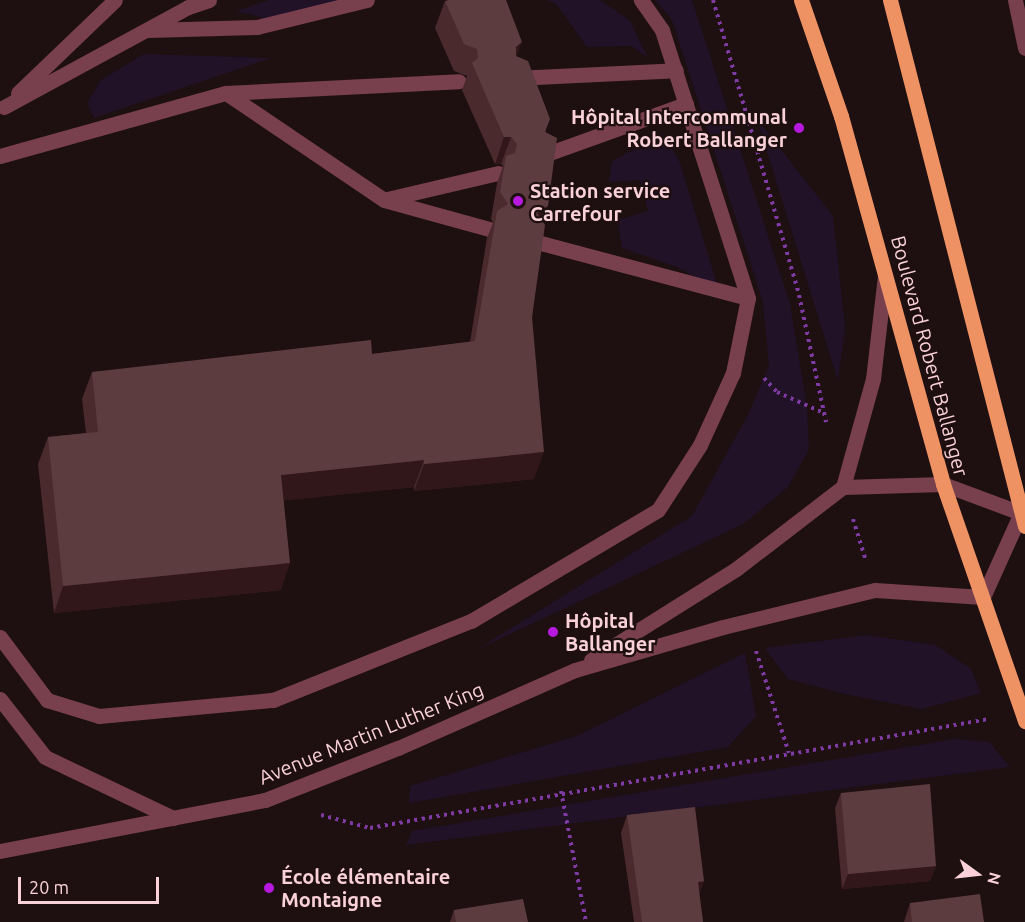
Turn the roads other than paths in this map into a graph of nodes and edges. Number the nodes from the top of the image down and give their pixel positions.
1 (115, 0) edge
2 (209, 0) edge
3 (367, 0) edge
4 (641, 0) edge
5 (801, 0) edge
6 (890, 0) edge
7 (1015, 0) edge
8 (146, 30) junction
9 (1025, 48) edge
10 (676, 70) junction
11 (515, 78) edge
12 (459, 81) dead end
13 (225, 93) junction
14 (686, 104) junction
15 (2, 110) edge
16 (544, 155) edge
17 (0, 156) edge
18 (498, 173) dead end
19 (384, 200) junction
20 (489, 229) dead end
21 (537, 242) edge
22 (886, 273) junction
23 (748, 298) junction
24 (943, 484) junction
25 (843, 487) junction
26 (1024, 517) edge
27 (983, 597) junction
28 (0, 637) edge
29 (575, 670) junction
30 (0, 699) edge
31 (1024, 717) edge
32 (173, 818) junction
33 (0, 851) edge

1 - 15 street
2 - 8 street
3 - 8 street
4 - 10 street
5 - 22 main road, Boulevard Robert Ballanger
6 - 26 main road
7 - 9 street
8 - 15 street
10 - 11 street
10 - 14 street
12 - 13 street
13 - 17 street
13 - 19 street
14 - 16 street
14 - 23 street
18 - 19 street
19 - 20 street
21 - 23 street
22 - 24 main road, Boulevard Robert Ballanger
22 - 25 street
23 - 28 street
24 - 25 street
24 - 26 street
24 - 27 main road, Boulevard Robert Ballanger
25 - 29 street, Avenue Martin Luther King
26 - 27 street
27 - 29 street, Avenue Martin Luther King
27 - 31 main road, Boulevard Robert Ballanger
29 - 32 street, Avenue Martin Luther King
30 - 32 street
32 - 33 street, Avenue Martin Luther King

